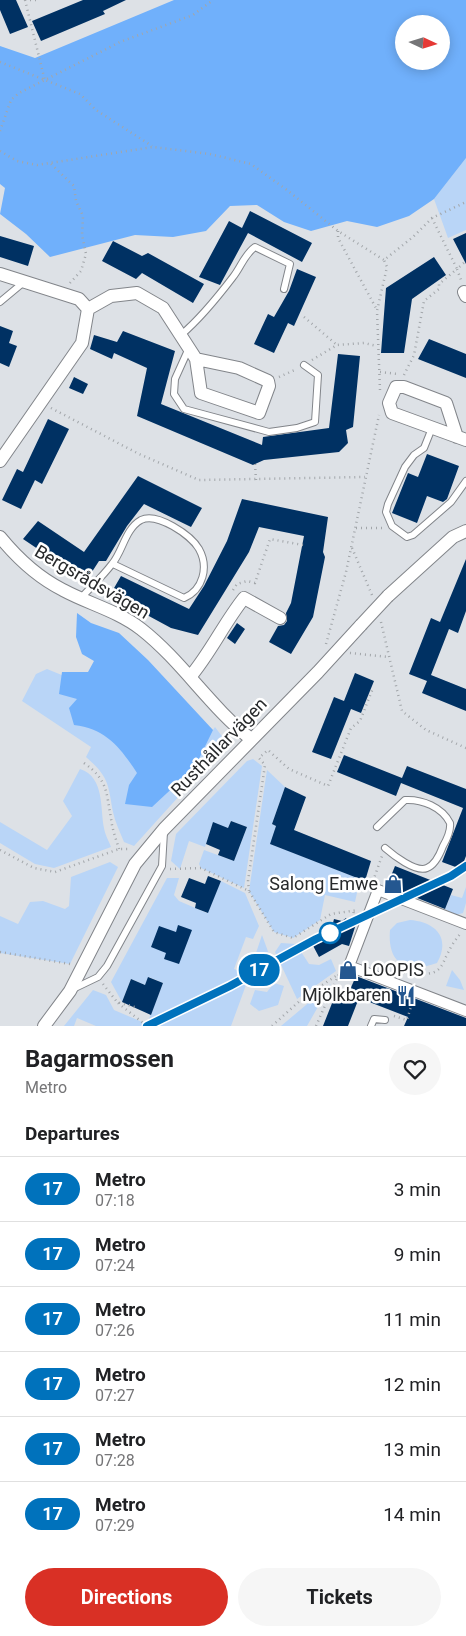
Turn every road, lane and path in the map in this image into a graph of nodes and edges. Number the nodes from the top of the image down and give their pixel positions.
1 (25, 0) edge
2 (30, 0) edge
3 (36, 0) edge
4 (213, 0) edge
5 (0, 62) edge
6 (45, 81) junction
7 (0, 131) edge
8 (153, 147) junction
9 (0, 151) edge
10 (51, 164) junction
11 (466, 202) edge
12 (432, 218) junction
13 (338, 231) junction
14 (384, 260) junction
15 (466, 261) edge
16 (457, 269) junction
17 (0, 274) edge
18 (25, 282) junction
19 (284, 289) dead end
20 (51, 290) junction
21 (465, 294) edge
22 (0, 302) edge
23 (88, 309) junction
24 (377, 311) junction
25 (304, 316) dead end
26 (181, 335) junction
27 (337, 345) junction
28 (377, 346) junction
29 (189, 347) junction
30 (196, 360) junction
31 (304, 365) junction
32 (380, 372) junction
33 (404, 380) junction
34 (268, 381) junction
35 (380, 396) dead end
36 (42, 403) junction
37 (380, 412) dead end
38 (432, 428) junction
39 (461, 439) edge
40 (0, 461) edge
41 (255, 464) dead end
42 (365, 477) junction
43 (256, 480) junction
44 (466, 481) edge
45 (356, 528) junction
46 (387, 528) dead end
47 (466, 531) edge
48 (0, 537) edge
49 (352, 547) junction
50 (113, 564) junction
51 (371, 592) dead end
52 (81, 598) junction
53 (280, 618) dead end
54 (381, 621) dead end
55 (336, 652) junction
56 (390, 657) junction
57 (318, 672) junction
58 (190, 677) junction
59 (373, 688) dead end
60 (251, 739) junction
61 (466, 748) edge
62 (84, 763) dead end
63 (377, 827) dead end
64 (164, 830) junction
65 (386, 848) joint
66 (119, 849) junction
67 (0, 850) edge
68 (143, 854) junction
69 (170, 869) dead end
70 (372, 884) dead end
71 (249, 891) junction
72 (371, 908) junction
73 (354, 910) junction
74 (352, 923) dead end
75 (464, 928) edge
76 (0, 952) edge
77 (82, 966) junction
78 (349, 966) junction
79 (397, 972) dead end
80 (340, 973) junction
81 (98, 977) junction
82 (70, 991) junction
83 (416, 992) junction
84 (117, 1002) junction
85 (135, 1007) dead end
86 (466, 1011) edge
87 (387, 1017) joint
88 (44, 1026) edge
89 (147, 1026) edge
90 (272, 1026) edge
91 (316, 1026) edge
92 (371, 1026) edge

1 - 6 path
2 - 3 path
4 - 6 path
5 - 6 path
6 - 7 path
6 - 8 path
8 - 10 path
8 - 13 path
9 - 10 path
10 - 20 path
11 - 12 path
12 - 14 path
12 - 16 path
13 - 14 path
13 - 24 path
14 - 24 path
15 - 16 path
16 - 21 path
16 - 33 path
17 - 18 street
18 - 20 street
18 - 22 lane
19 - 26 lane
20 - 23 street
23 - 26 street
23 - 36 street
24 - 28 path
25 - 27 path
26 - 29 street
27 - 28 path
27 - 31 path
28 - 32 path
29 - 30 street
29 - 31 lane
30 - 34 street
30 - 34 street
31 - 34 path
32 - 33 path
32 - 35 path
33 - 38 street
33 - 39 street
36 - 40 street
36 - 43 path
37 - 42 path
38 - 39 street
38 - 44 lane
41 - 43 path
42 - 43 path
42 - 45 path
45 - 46 path
45 - 49 path
47 - 55 street, Rusthållarvägen, bridge
48 - 52 street, Bergsrådsvägen
49 - 51 path
49 - 57 path
50 - 50 lane
50 - 52 lane
52 - 58 street, Bergsrådsvägen
53 - 58 street
54 - 56 path
55 - 56 path
55 - 57 street, Rusthållarvägen
56 - 61 path
57 - 60 street, Rusthållarvägen
58 - 60 street, Bergsrådsvägen
59 - 71 path
60 - 64 street, Rusthållarvägen
62 - 66 path
63 - 65 lane
64 - 68 street, Rusthållarvägen
64 - 81 lane
65 - 70 path
66 - 67 path
66 - 68 path
68 - 77 street, Rusthållarvägen
69 - 71 path
71 - 73 path
72 - 73 path
72 - 75 street
72 - 78 street
73 - 74 path
75 - 79 path
76 - 77 path
77 - 82 street, Rusthållarvägen
78 - 80 path
78 - 83 street
80 - 90 path
80 - 91 path
81 - 82 lane
81 - 84 path
82 - 88 street, Rusthållarvägen
83 - 86 street
83 - 87 path
84 - 85 path
84 - 89 path
87 - 92 lane

